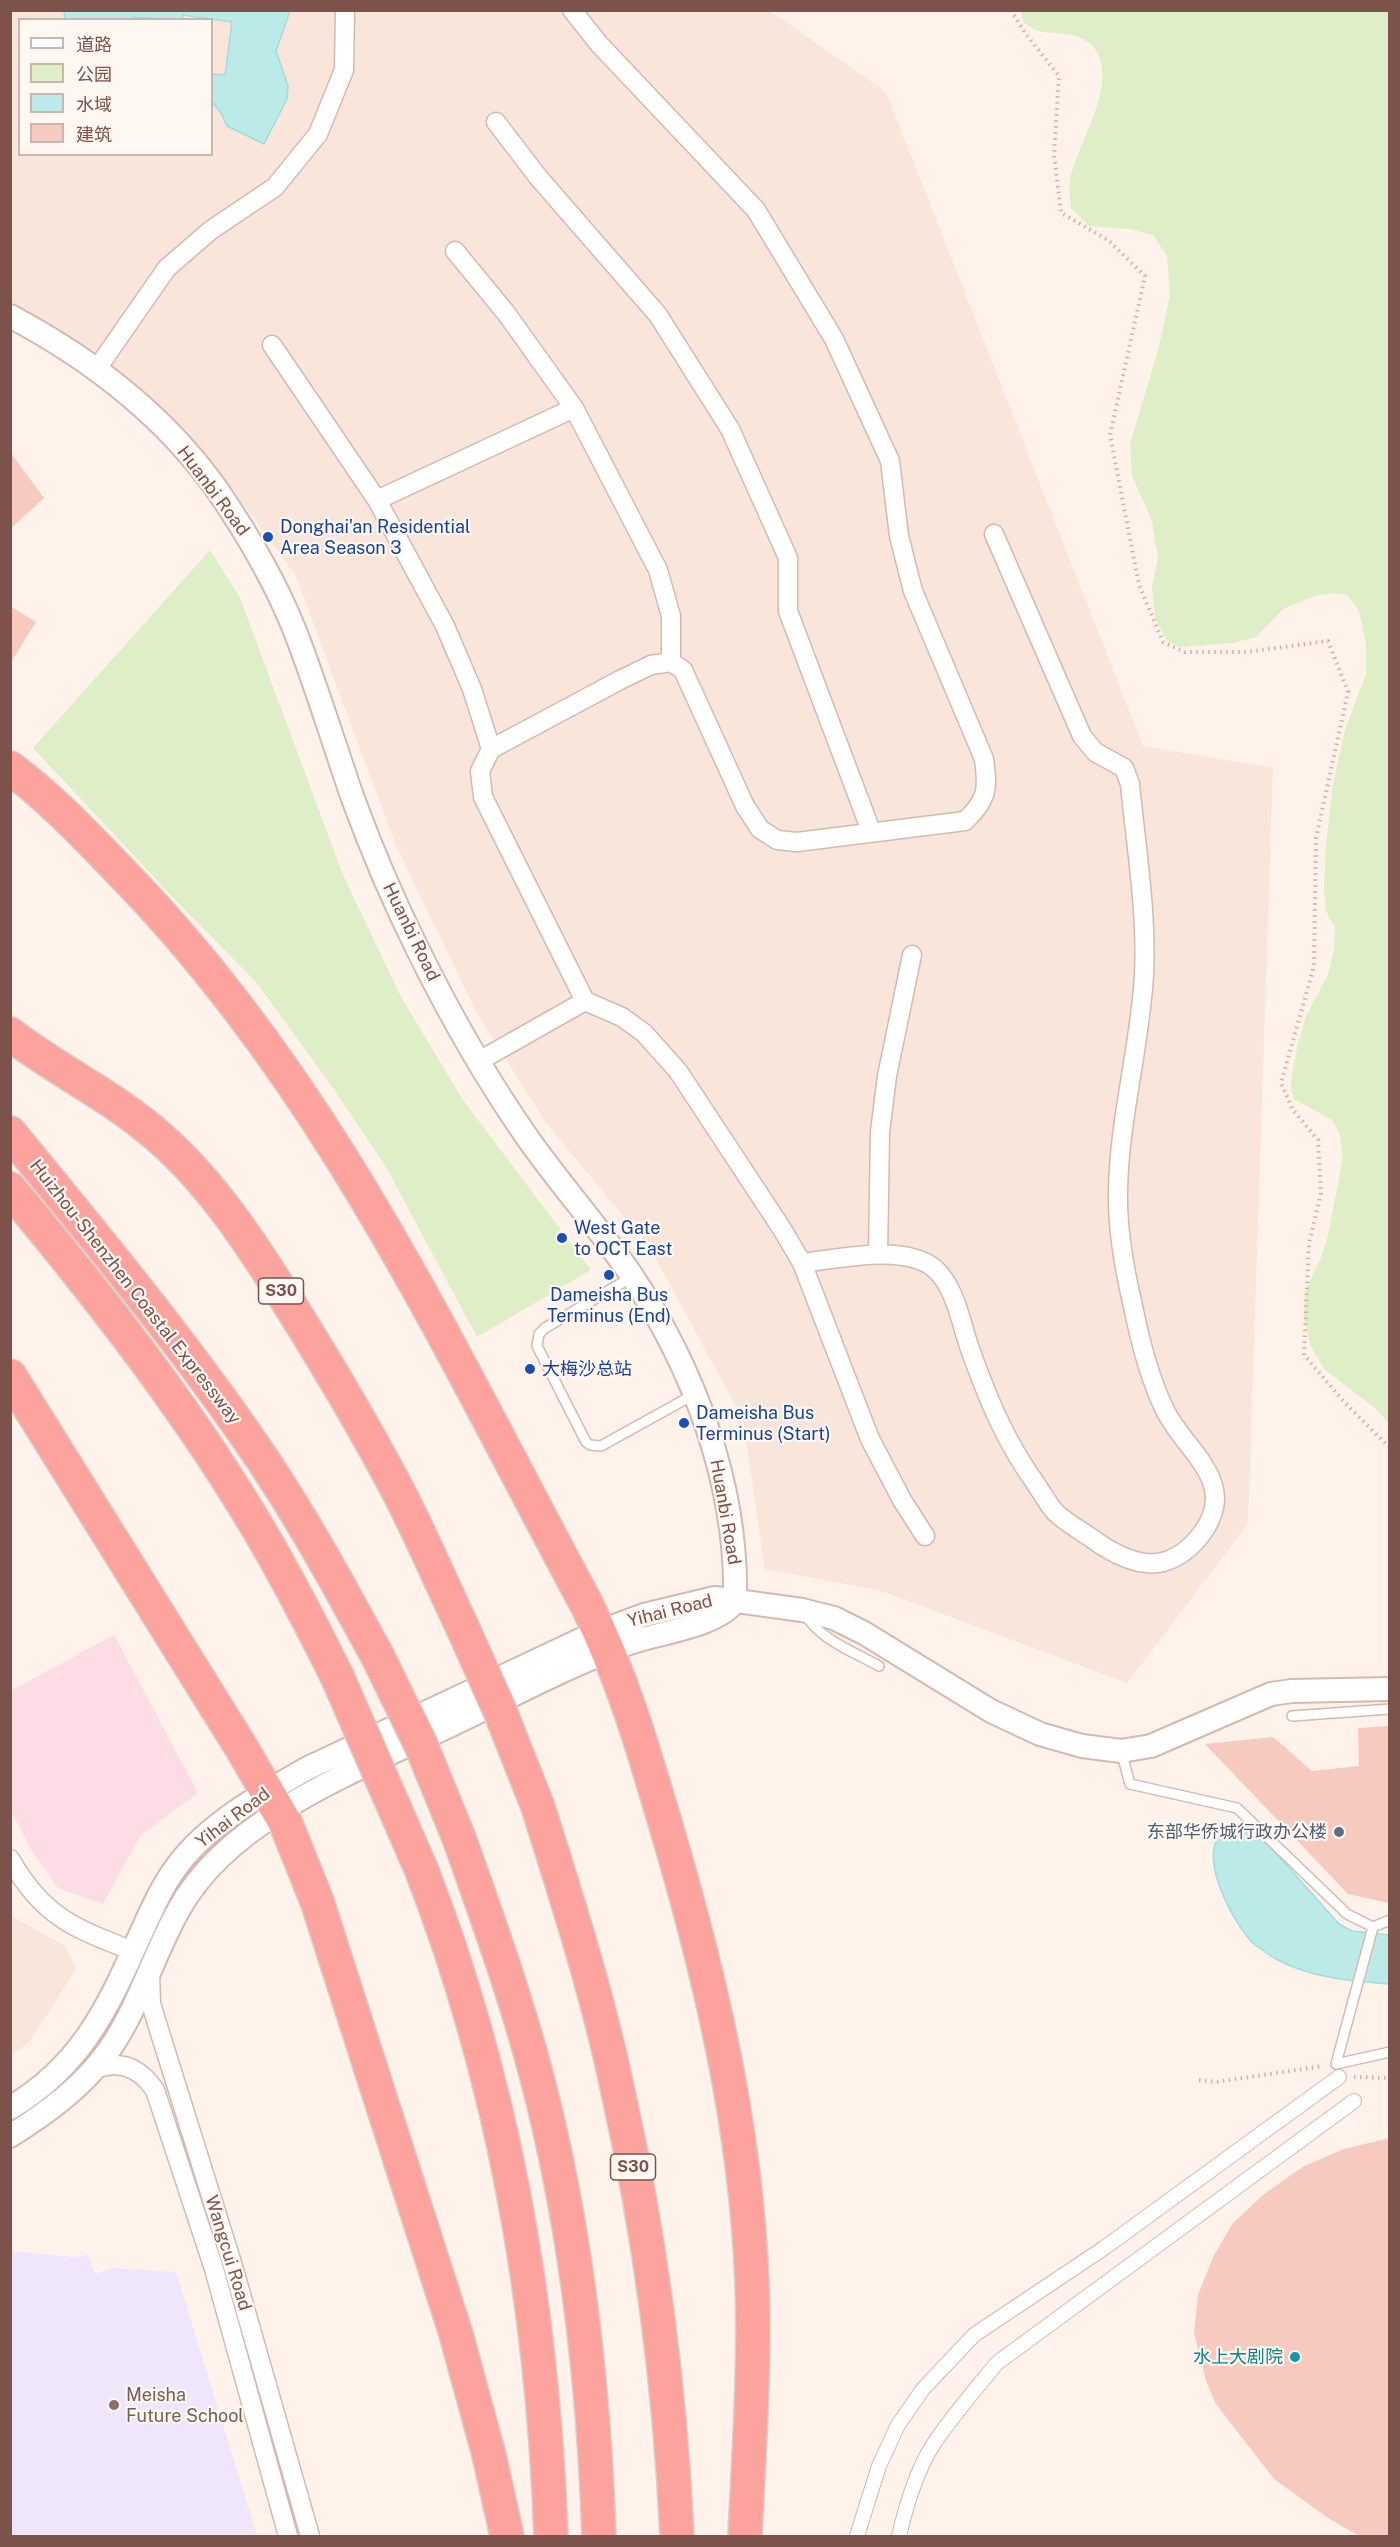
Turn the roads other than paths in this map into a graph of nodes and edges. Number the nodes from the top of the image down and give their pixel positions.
1 (345, 10) edge
2 (572, 10) edge
3 (496, 122) dead end
4 (455, 251) dead end
5 (10, 316) edge
6 (272, 345) dead end
7 (96, 370) junction
8 (574, 408) junction
9 (377, 500) junction
10 (994, 534) dead end
11 (671, 662) junction
12 (491, 749) junction
13 (10, 768) edge
14 (871, 831) junction
15 (912, 955) dead end
16 (585, 1001) junction
17 (10, 1034) edge
18 (479, 1061) junction
19 (10, 1133) edge
20 (10, 1189) edge
21 (878, 1254) junction
22 (802, 1263) junction
23 (632, 1277) junction
24 (10, 1376) edge
25 (694, 1394) junction
26 (925, 1536) dead end
27 (735, 1601) junction
28 (802, 1610) junction
29 (604, 1641) junction
30 (879, 1666) dead end
31 (1389, 1689) edge
32 (1389, 1709) edge
33 (1292, 1716) dead end
34 (1121, 1750) junction
35 (274, 1801) junction
36 (10, 1859) edge
37 (1389, 1920) edge
38 (1372, 1927) junction
39 (133, 1951) junction
40 (150, 1970) junction
41 (1389, 2052) edge
42 (93, 2070) junction
43 (1337, 2071) junction
44 (1354, 2101) dead end
45 (10, 2108) edge
46 (10, 2136) edge
47 (288, 2536) edge
48 (310, 2536) edge
49 (507, 2536) edge
50 (551, 2536) edge
51 (599, 2536) edge
52 (677, 2536) edge
53 (745, 2536) edge
54 (857, 2536) edge
55 (898, 2536) edge

1 - 7 street
2 - 14 street
3 - 14 street
4 - 8 street
5 - 7 street, Huanbi Road
6 - 9 street
7 - 18 street, Huanbi Road
8 - 9 street
8 - 11 street
9 - 12 street
10 - 21 street
11 - 12 street
11 - 14 street
12 - 16 street
13 - 29 highway
15 - 21 street
16 - 18 street
16 - 22 street
17 - 52 highway, S30, bridge
18 - 23 street, Huanbi Road
19 - 51 highway, Huizhou-Shenzhen Coastal Expressway, bridge
20 - 50 highway, bridge
21 - 22 street
22 - 26 street
23 - 25 street, Huanbi Road
23 - 25 lane
24 - 35 highway
25 - 27 street, Huanbi Road
27 - 28 street
27 - 29 street, Yihai Road
28 - 30 lane
28 - 34 street
29 - 35 street, Yihai Road
29 - 53 highway
31 - 34 street
32 - 33 lane
34 - 38 lane
35 - 39 street, Yihai Road
35 - 40 street, Yihai Road
35 - 49 highway
36 - 39 street
37 - 38 lane
38 - 43 lane
39 - 45 street, Yihai Road
40 - 42 street, Yihai Road
40 - 48 street, Wangcui Road
41 - 43 lane
42 - 46 street, Yihai Road
42 - 47 street, Wangcui Road
43 - 54 street
44 - 55 street

